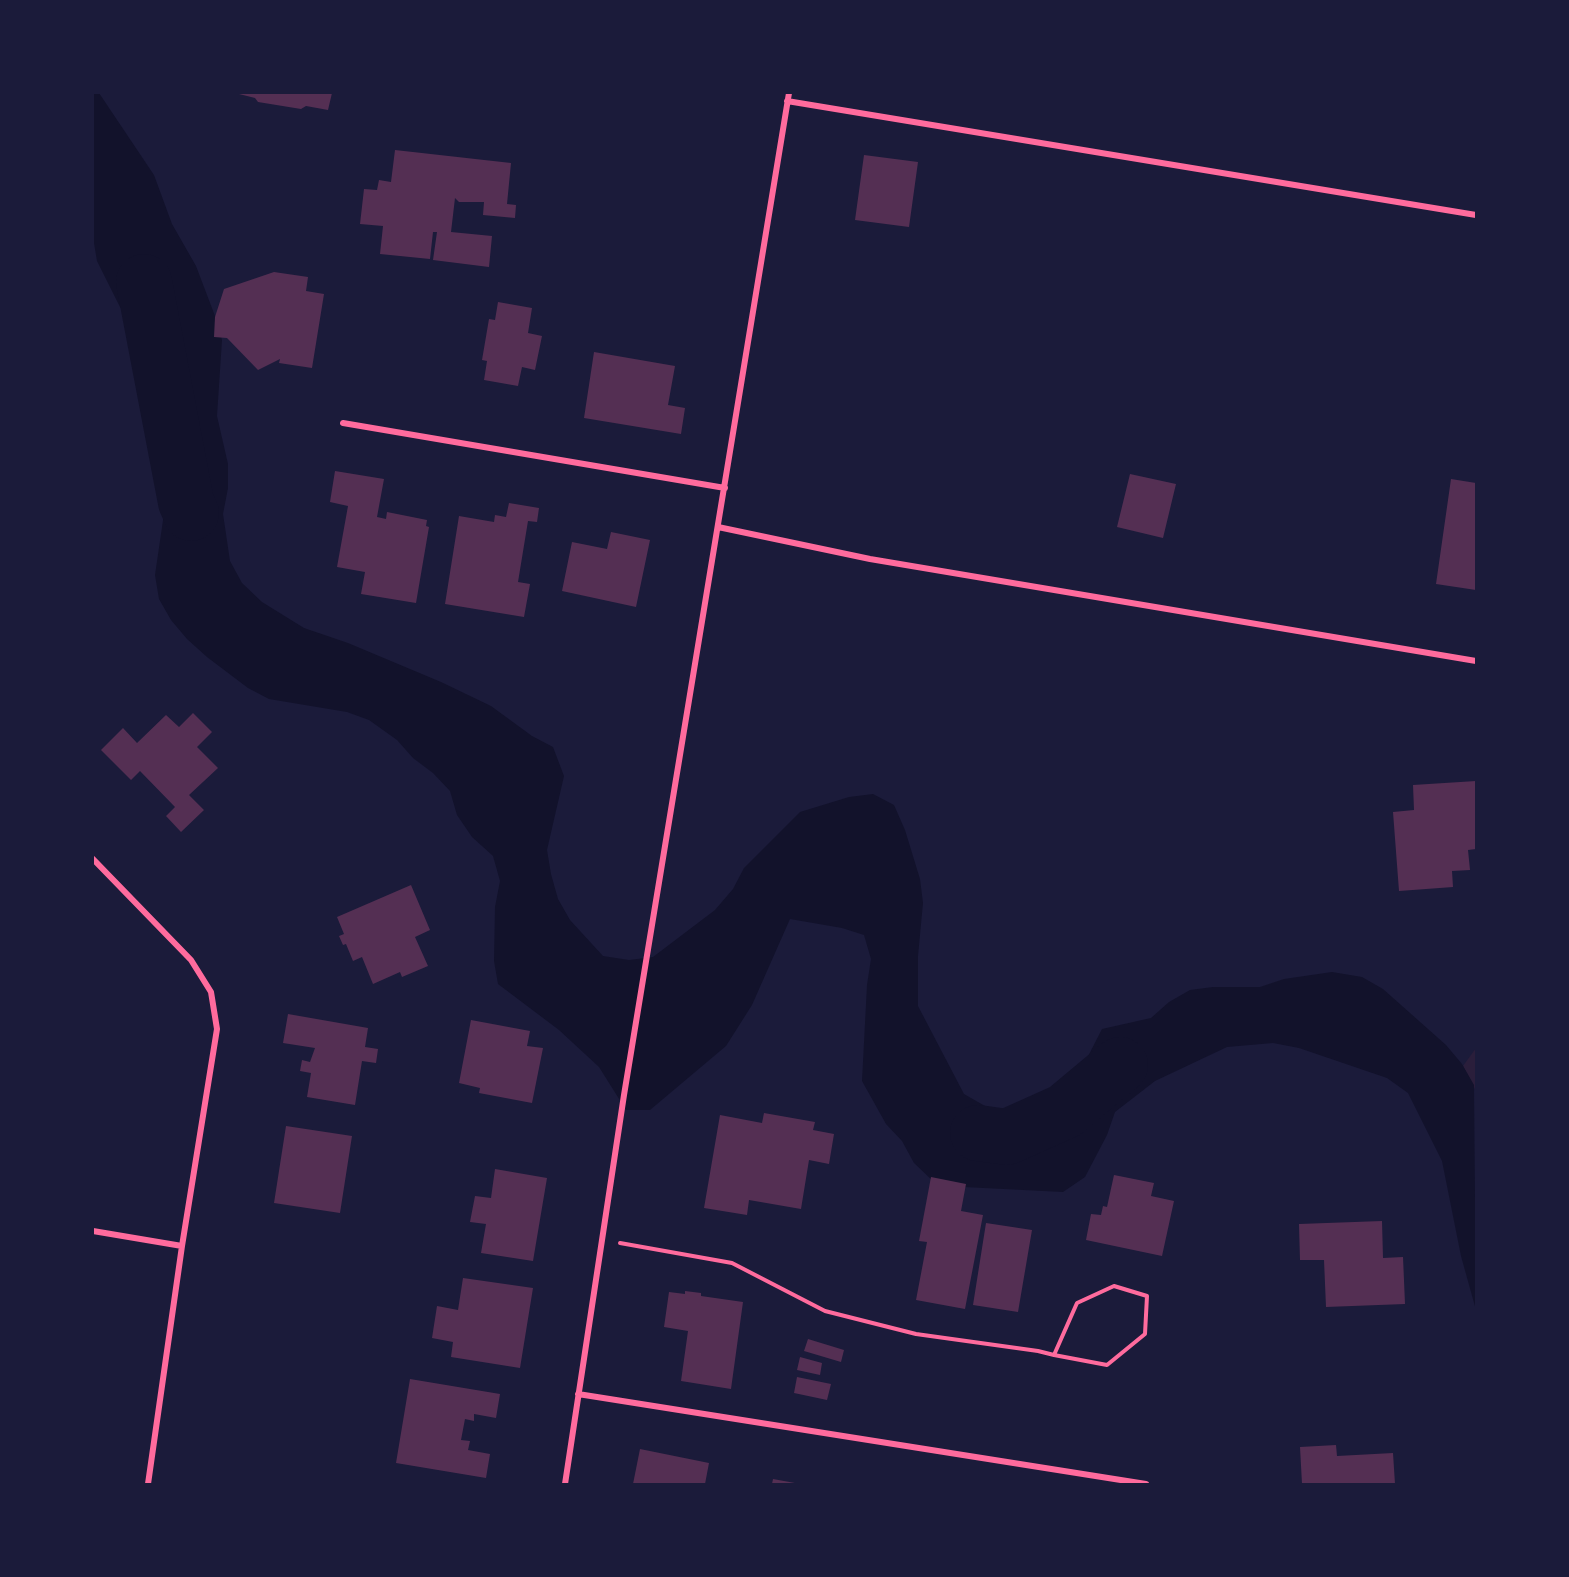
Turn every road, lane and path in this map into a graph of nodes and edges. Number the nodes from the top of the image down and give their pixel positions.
1 (788, 97) edge
2 (1476, 215) edge
3 (343, 423) dead end
4 (724, 488) junction
5 (718, 527) junction
6 (1476, 661) edge
7 (93, 859) edge
8 (93, 1231) edge
9 (602, 1240) junction
10 (182, 1246) junction
11 (1054, 1355) junction
12 (578, 1394) junction
13 (148, 1484) edge
14 (565, 1484) edge
15 (1146, 1484) edge

1 - 2 street
1 - 4 street
3 - 4 street
4 - 5 street
5 - 6 street
5 - 9 street
7 - 10 street
8 - 10 street
9 - 11 path
9 - 12 street
10 - 13 street
11 - 11 path
12 - 14 street
12 - 15 street

